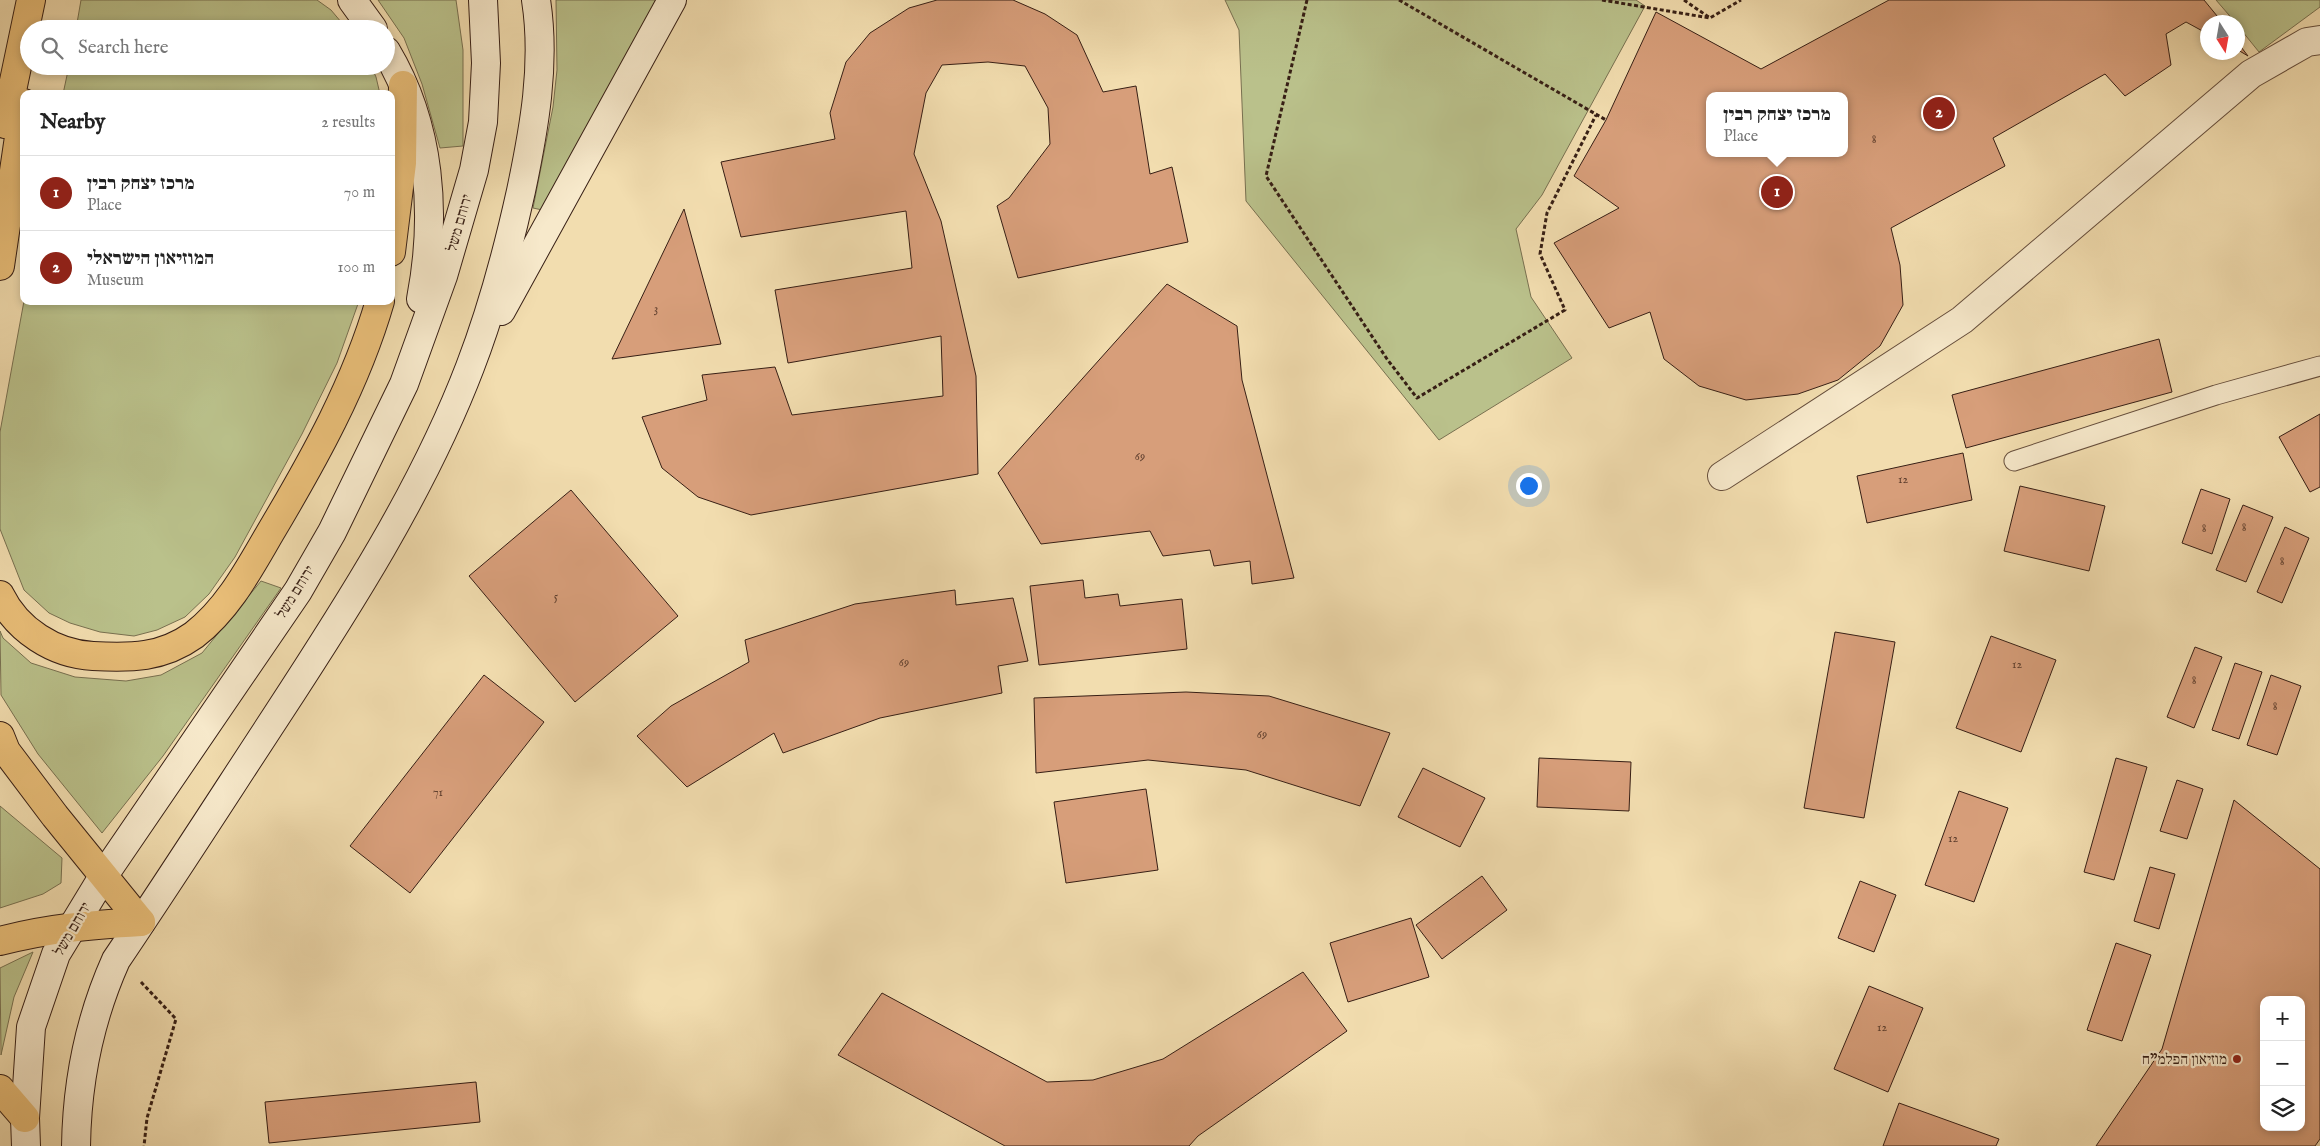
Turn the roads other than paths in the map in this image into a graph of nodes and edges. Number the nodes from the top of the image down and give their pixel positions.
1 (31, 0) edge
2 (39, 0) edge
3 (352, 0) edge
4 (483, 0) edge
5 (536, 0) edge
6 (672, 0) edge
7 (27, 20) edge
8 (36, 20) edge
9 (366, 20) edge
10 (2320, 40) edge
11 (20, 52) edge
12 (395, 70) edge
13 (28, 75) edge
14 (402, 85) junction
15 (26, 90) edge
16 (20, 130) edge
17 (0, 147) edge
18 (395, 220) edge
19 (0, 266) edge
20 (379, 305) edge
21 (2320, 366) edge
22 (470, 367) junction
23 (404, 384) junction
24 (2014, 461) dead end
25 (1722, 476) dead end
26 (0, 595) edge
27 (0, 736) edge
28 (104, 874) junction
29 (141, 922) junction
30 (73, 926) junction
31 (0, 941) edge
32 (0, 1089) edge
33 (25, 1118) junction
34 (26, 1146) edge
35 (76, 1146) edge

1 - 7 highway
2 - 8 highway
3 - 9 street
4 - 23 street, ירוחם משל
5 - 22 street
6 - 22 street
10 - 25 street
11 - 17 highway
12 - 14 street
13 - 15 highway
14 - 18 highway
14 - 23 street
16 - 19 highway
20 - 26 highway
21 - 24 lane
22 - 29 street
23 - 28 street, ירוחם משל
27 - 28 highway
28 - 29 highway
28 - 30 street, ירוחם משל
29 - 30 highway
29 - 35 street
30 - 31 highway
30 - 33 street, ירוחם משל
32 - 33 highway
33 - 34 street, ירוחם משל

